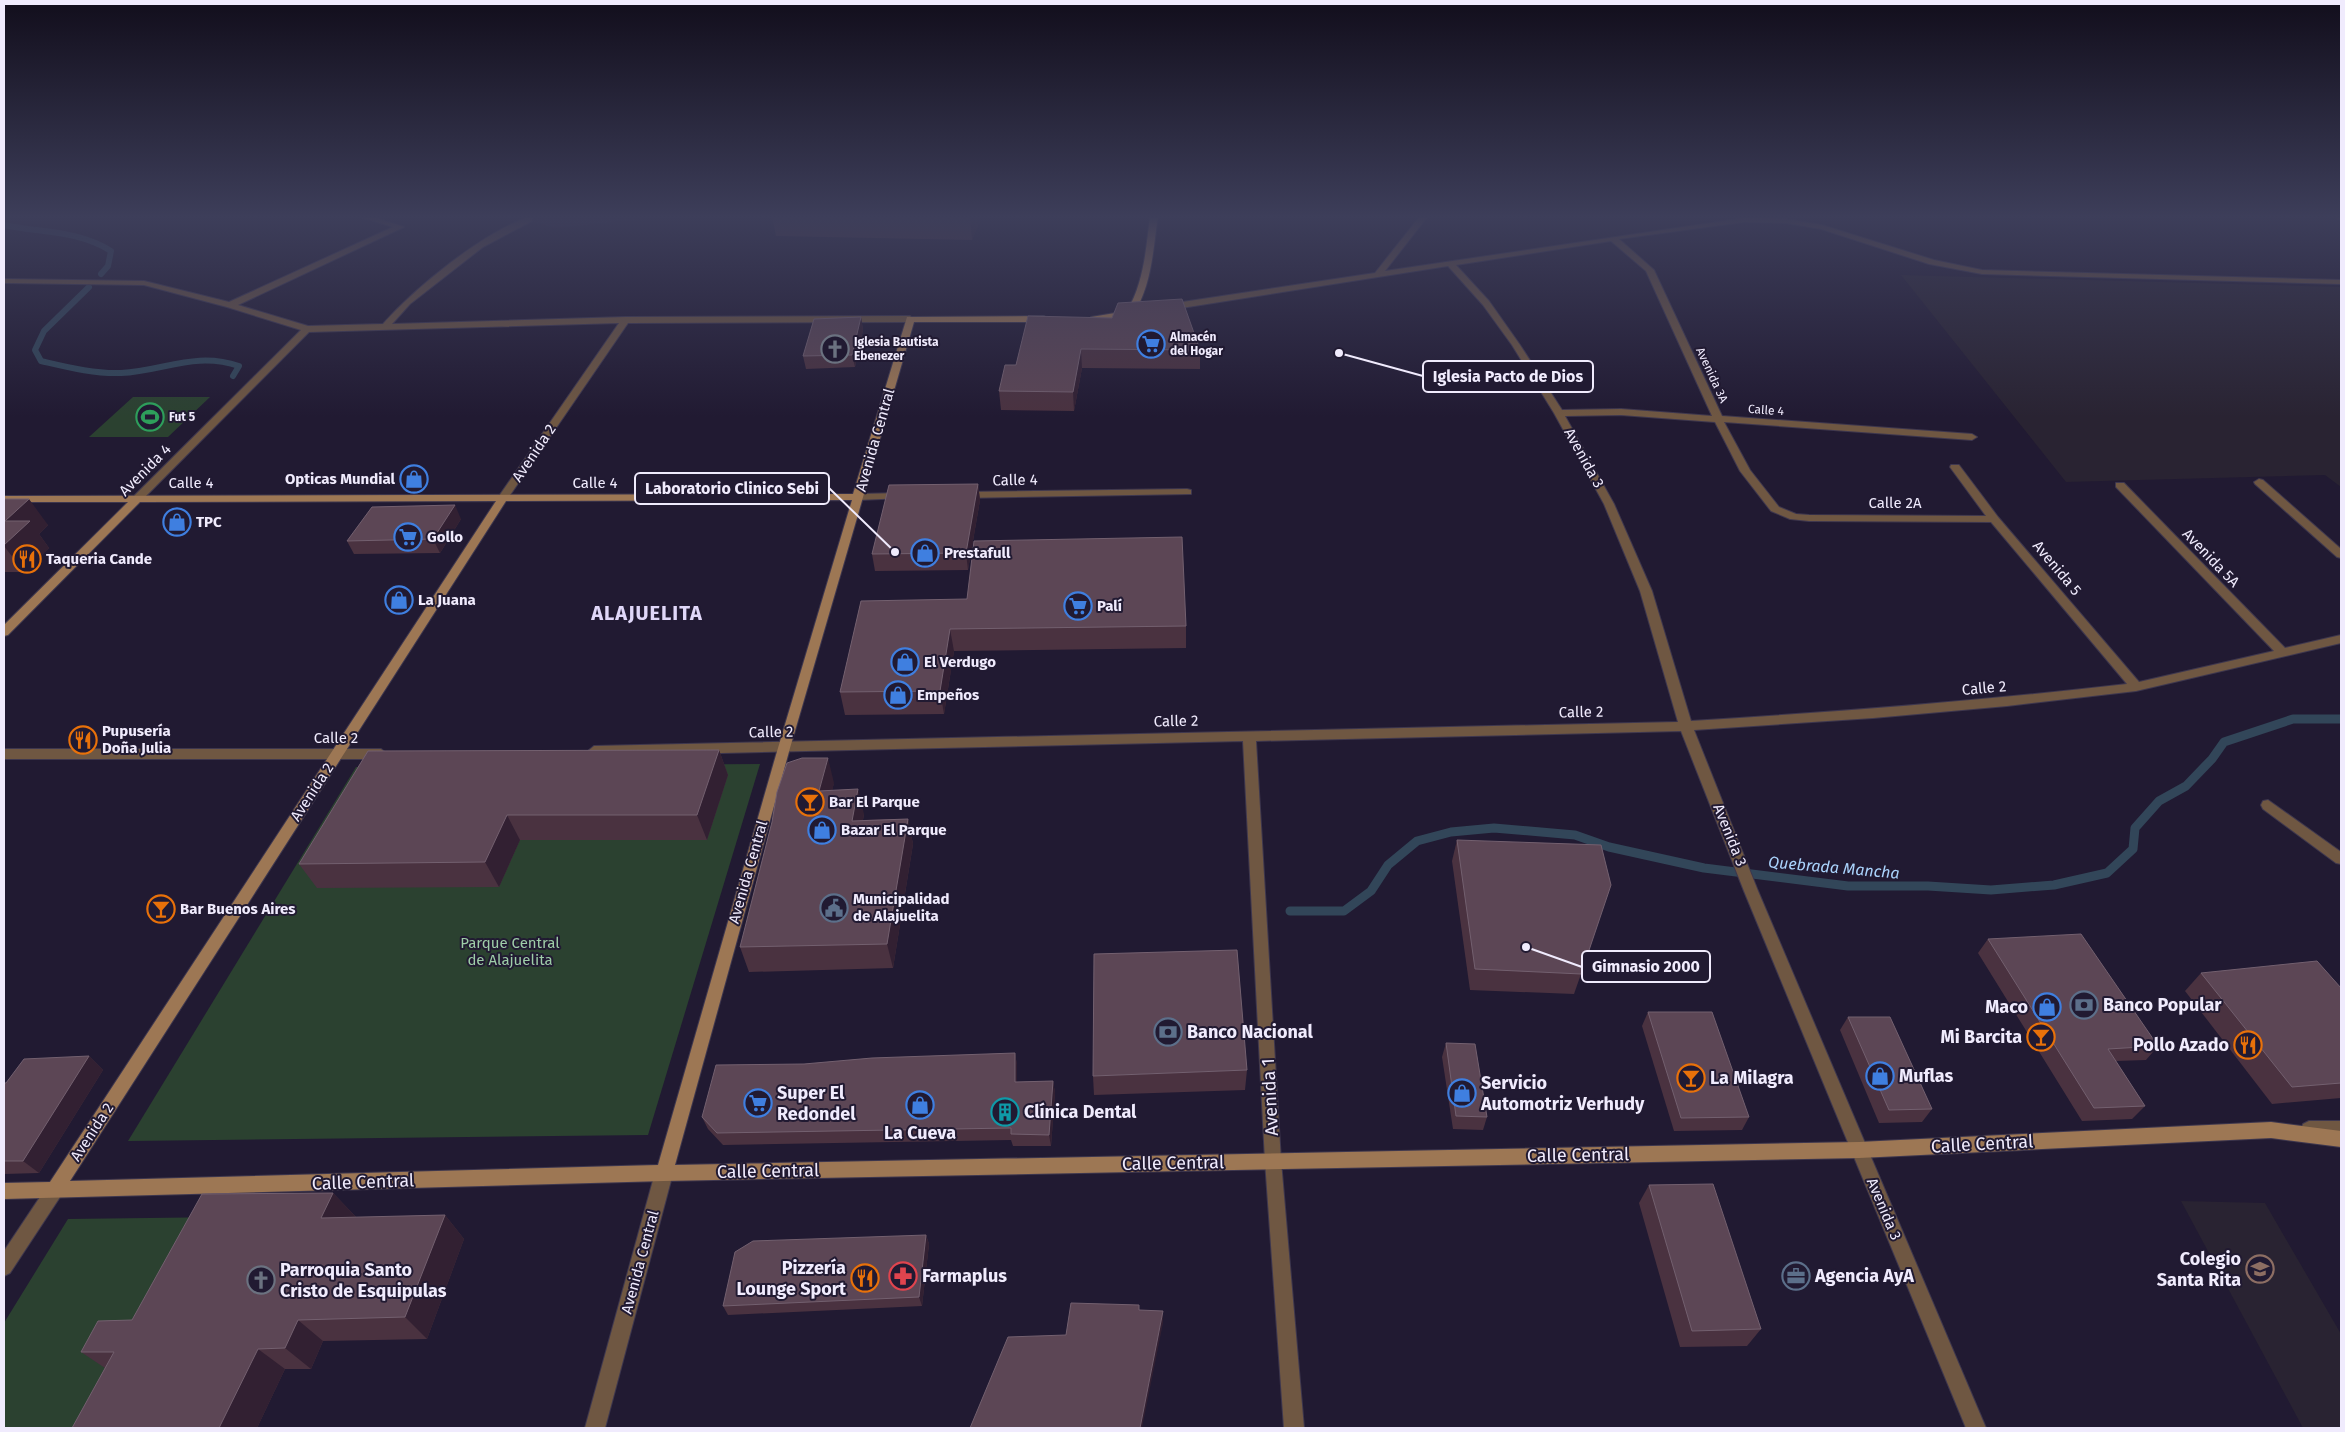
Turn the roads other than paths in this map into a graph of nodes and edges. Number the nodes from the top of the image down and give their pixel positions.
1 (132, 283) edge
2 (278, 283) edge
3 (432, 283) edge
4 (1144, 283) edge
5 (1323, 283) edge
6 (1468, 283) edge
7 (1656, 283) edge
8 (230, 305) junction
9 (1159, 309) edge
10 (1139, 312) edge
11 (1130, 313) junction
12 (910, 319) junction
13 (1049, 319) edge
14 (625, 320) junction
15 (1089, 320) edge
16 (386, 326) junction
17 (307, 329) junction
18 (1558, 413) junction
19 (1718, 419) junction
20 (1972, 437) dead end
21 (1956, 467) dead end
22 (2259, 482) dead end
23 (2120, 485) dead end
24 (1187, 492) dead end
25 (918, 496) edge
26 (948, 496) edge
27 (858, 497) junction
28 (138, 498) junction
29 (502, 498) junction
30 (4, 499) edge
31 (1794, 517) joint
32 (1994, 519) junction
33 (2341, 555) edge
34 (4, 632) edge
35 (2341, 639) edge
36 (2282, 652) junction
37 (2136, 687) junction
38 (1686, 726) junction
39 (1249, 736) junction
40 (784, 748) junction
41 (585, 751) edge
42 (4, 754) edge
43 (337, 754) junction
44 (396, 754) edge
45 (2268, 805) dead end
46 (2341, 859) edge
47 (2341, 1129) edge
48 (2271, 1130) junction
49 (2341, 1139) edge
50 (1859, 1150) junction
51 (1273, 1161) junction
52 (664, 1173) junction
53 (4, 1191) edge
54 (54, 1191) junction
55 (4, 1267) edge
56 (595, 1428) edge
57 (1294, 1428) edge
58 (1976, 1428) edge

1 - 8 street
2 - 8 street
3 - 16 street
4 - 11 street
5 - 9 street
6 - 18 street, Avenida 3
7 - 19 street, Avenida 3A
8 - 17 street
10 - 11 street
11 - 15 street
12 - 13 street
12 - 14 street
12 - 27 street, Avenida Central
14 - 16 street
14 - 29 street, Avenida 2
16 - 17 street
17 - 28 street, Avenida 4
18 - 19 street, Calle 4
18 - 38 street, Avenida 3
19 - 20 street, Calle 4
19 - 31 street, Avenida 3A
21 - 32 street, Avenida 5
22 - 33 street
23 - 36 street, Avenida 5A
24 - 26 street, Calle 4
25 - 27 street, Calle 4
27 - 29 street, Calle 4
27 - 40 street, Avenida Central
28 - 29 street, Calle 4
28 - 30 street, Calle 4
28 - 34 street, Avenida 4
29 - 43 street, Avenida 2
31 - 32 street, Calle 2A
32 - 37 street, Avenida 5
35 - 36 street, Calle 2
36 - 37 street, Calle 2
37 - 38 street, Calle 2
38 - 39 street, Calle 2
38 - 50 street, Avenida 3
39 - 40 street, Calle 2
39 - 51 street, Avenida 1
40 - 41 street, Calle 2
40 - 52 street, Avenida Central
42 - 43 street, Calle 2
43 - 44 street, Calle 2
43 - 54 street, Avenida 2
45 - 46 street
47 - 48 street, Calle Central
48 - 49 street
48 - 50 street, Calle Central
50 - 51 street, Calle Central
50 - 58 street, Avenida 3
51 - 52 street, Calle Central
51 - 57 street, Avenida 1
52 - 54 street, Calle Central
52 - 56 street, Avenida Central
53 - 54 street, Calle Central
54 - 55 street, Avenida 2

